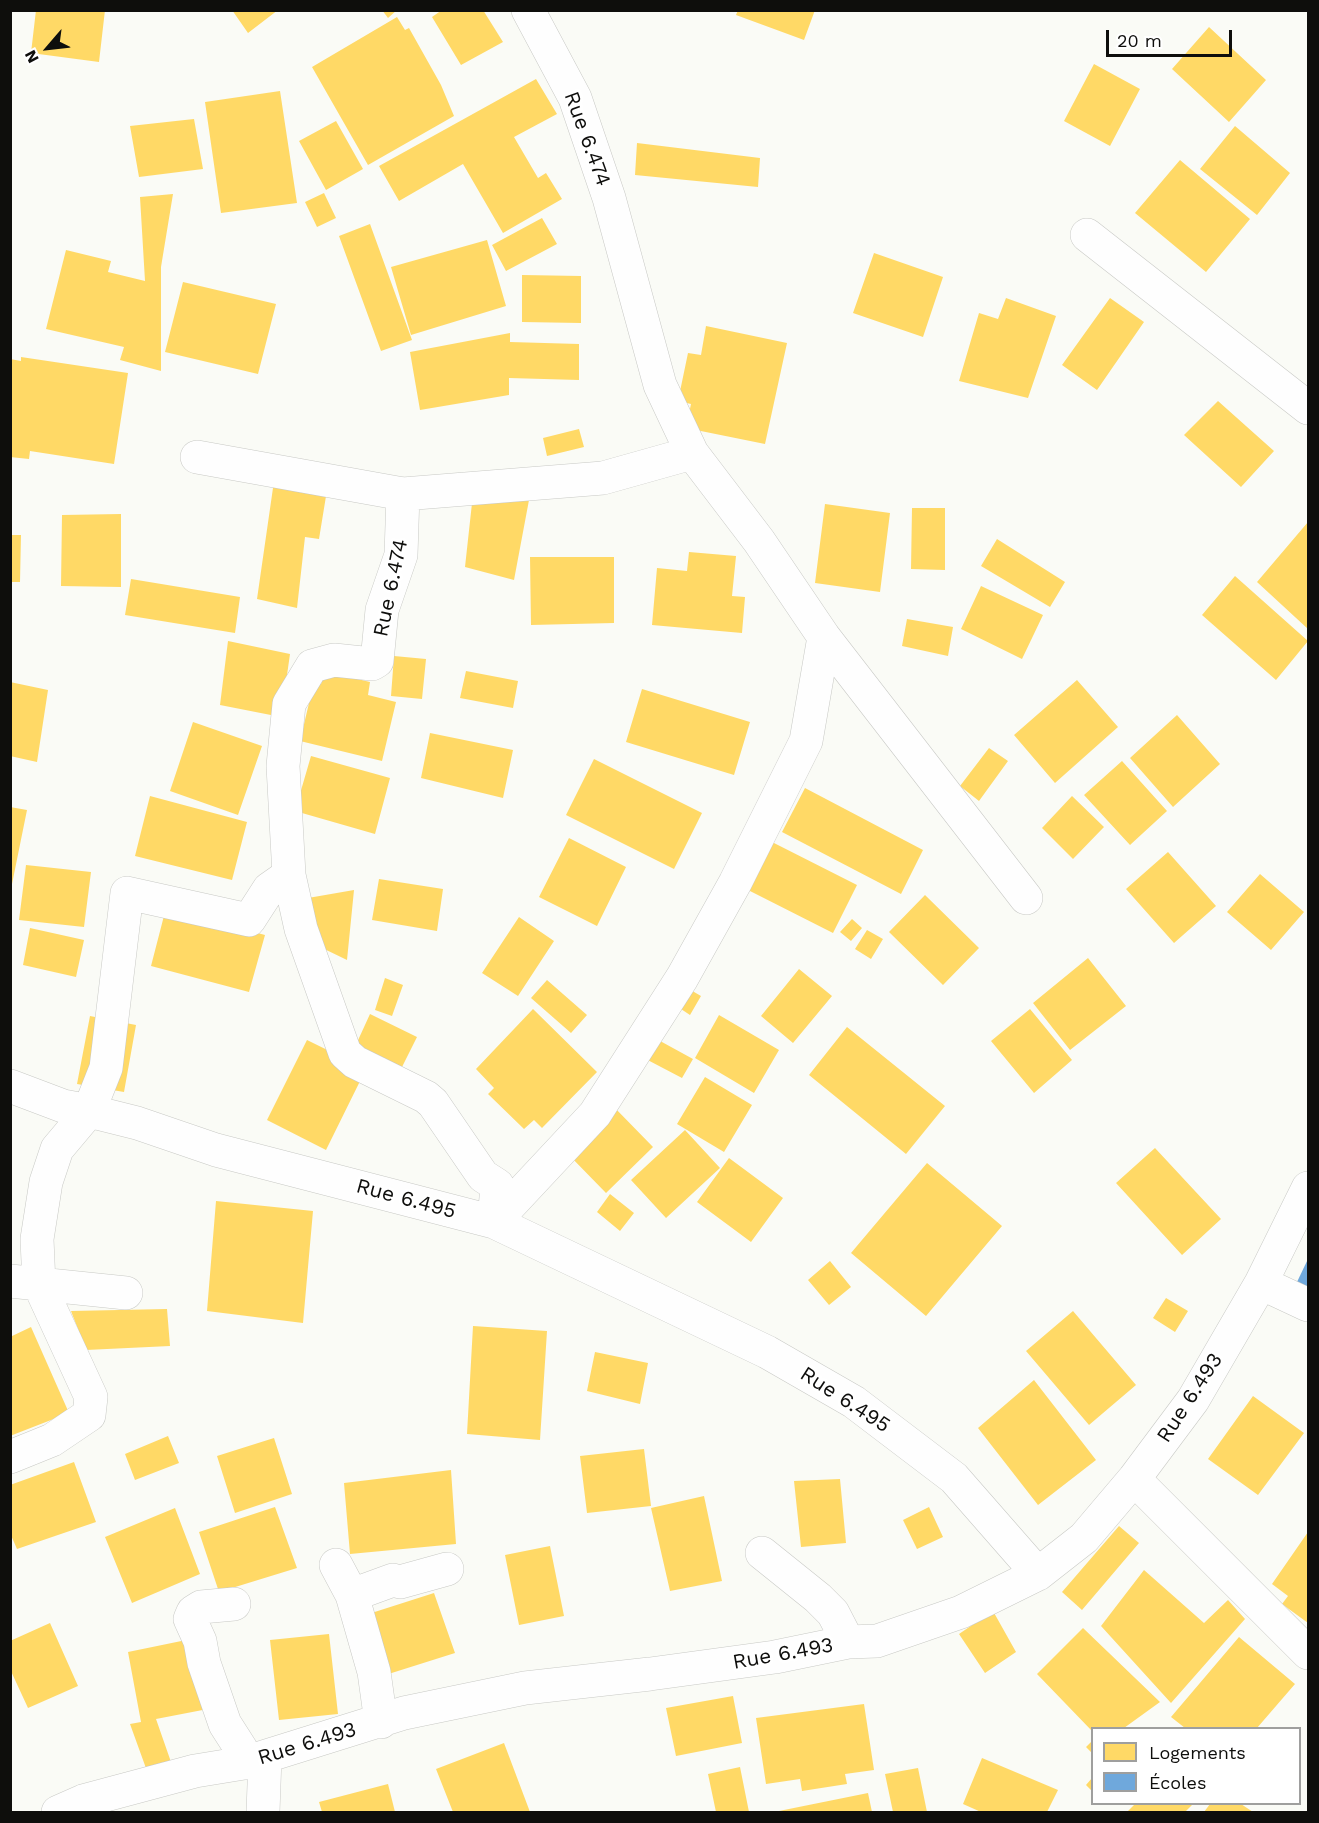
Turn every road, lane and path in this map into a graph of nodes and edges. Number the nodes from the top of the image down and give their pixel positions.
1 (528, 10) edge
2 (1088, 235) dead end
3 (1308, 408) edge
4 (692, 453) junction
5 (197, 457) dead end
6 (403, 494) junction
7 (824, 637) junction
8 (289, 875) junction
9 (1026, 898) dead end
10 (10, 1086) edge
11 (89, 1111) junction
12 (1308, 1188) edge
13 (494, 1222) junction
14 (25, 1282) edge
15 (1261, 1283) junction
16 (126, 1293) dead end
17 (1308, 1305) edge
18 (10, 1457) edge
19 (1134, 1479) junction
20 (762, 1553) dead end
21 (336, 1565) dead end
22 (447, 1569) dead end
23 (1038, 1574) junction
24 (352, 1594) junction
25 (234, 1604) dead end
26 (848, 1642) junction
27 (1308, 1653) edge
28 (381, 1722) junction
29 (255, 1760) junction
30 (58, 1812) edge
31 (263, 1812) edge

1 - 4 street, Rue 6.474
2 - 3 street
4 - 6 street
4 - 7 street, Rue 6.474
5 - 6 street
6 - 8 street, Rue 6.474
7 - 9 street, Rue 6.474
7 - 13 street
8 - 11 street
8 - 13 street, Rue 6.474
10 - 11 street, Rue 6.495
11 - 13 street, Rue 6.495
11 - 14 street
12 - 15 street, Rue 6.493
13 - 23 street, Rue 6.495
14 - 16 street
14 - 18 street
15 - 17 street
15 - 19 street, Rue 6.493
19 - 23 street, Rue 6.493
19 - 27 street
20 - 26 street
21 - 24 street
22 - 24 street
23 - 26 street, Rue 6.493
24 - 28 street
25 - 29 street
26 - 28 street, Rue 6.493
28 - 29 street, Rue 6.493
29 - 30 street, Rue 6.493
29 - 31 street

